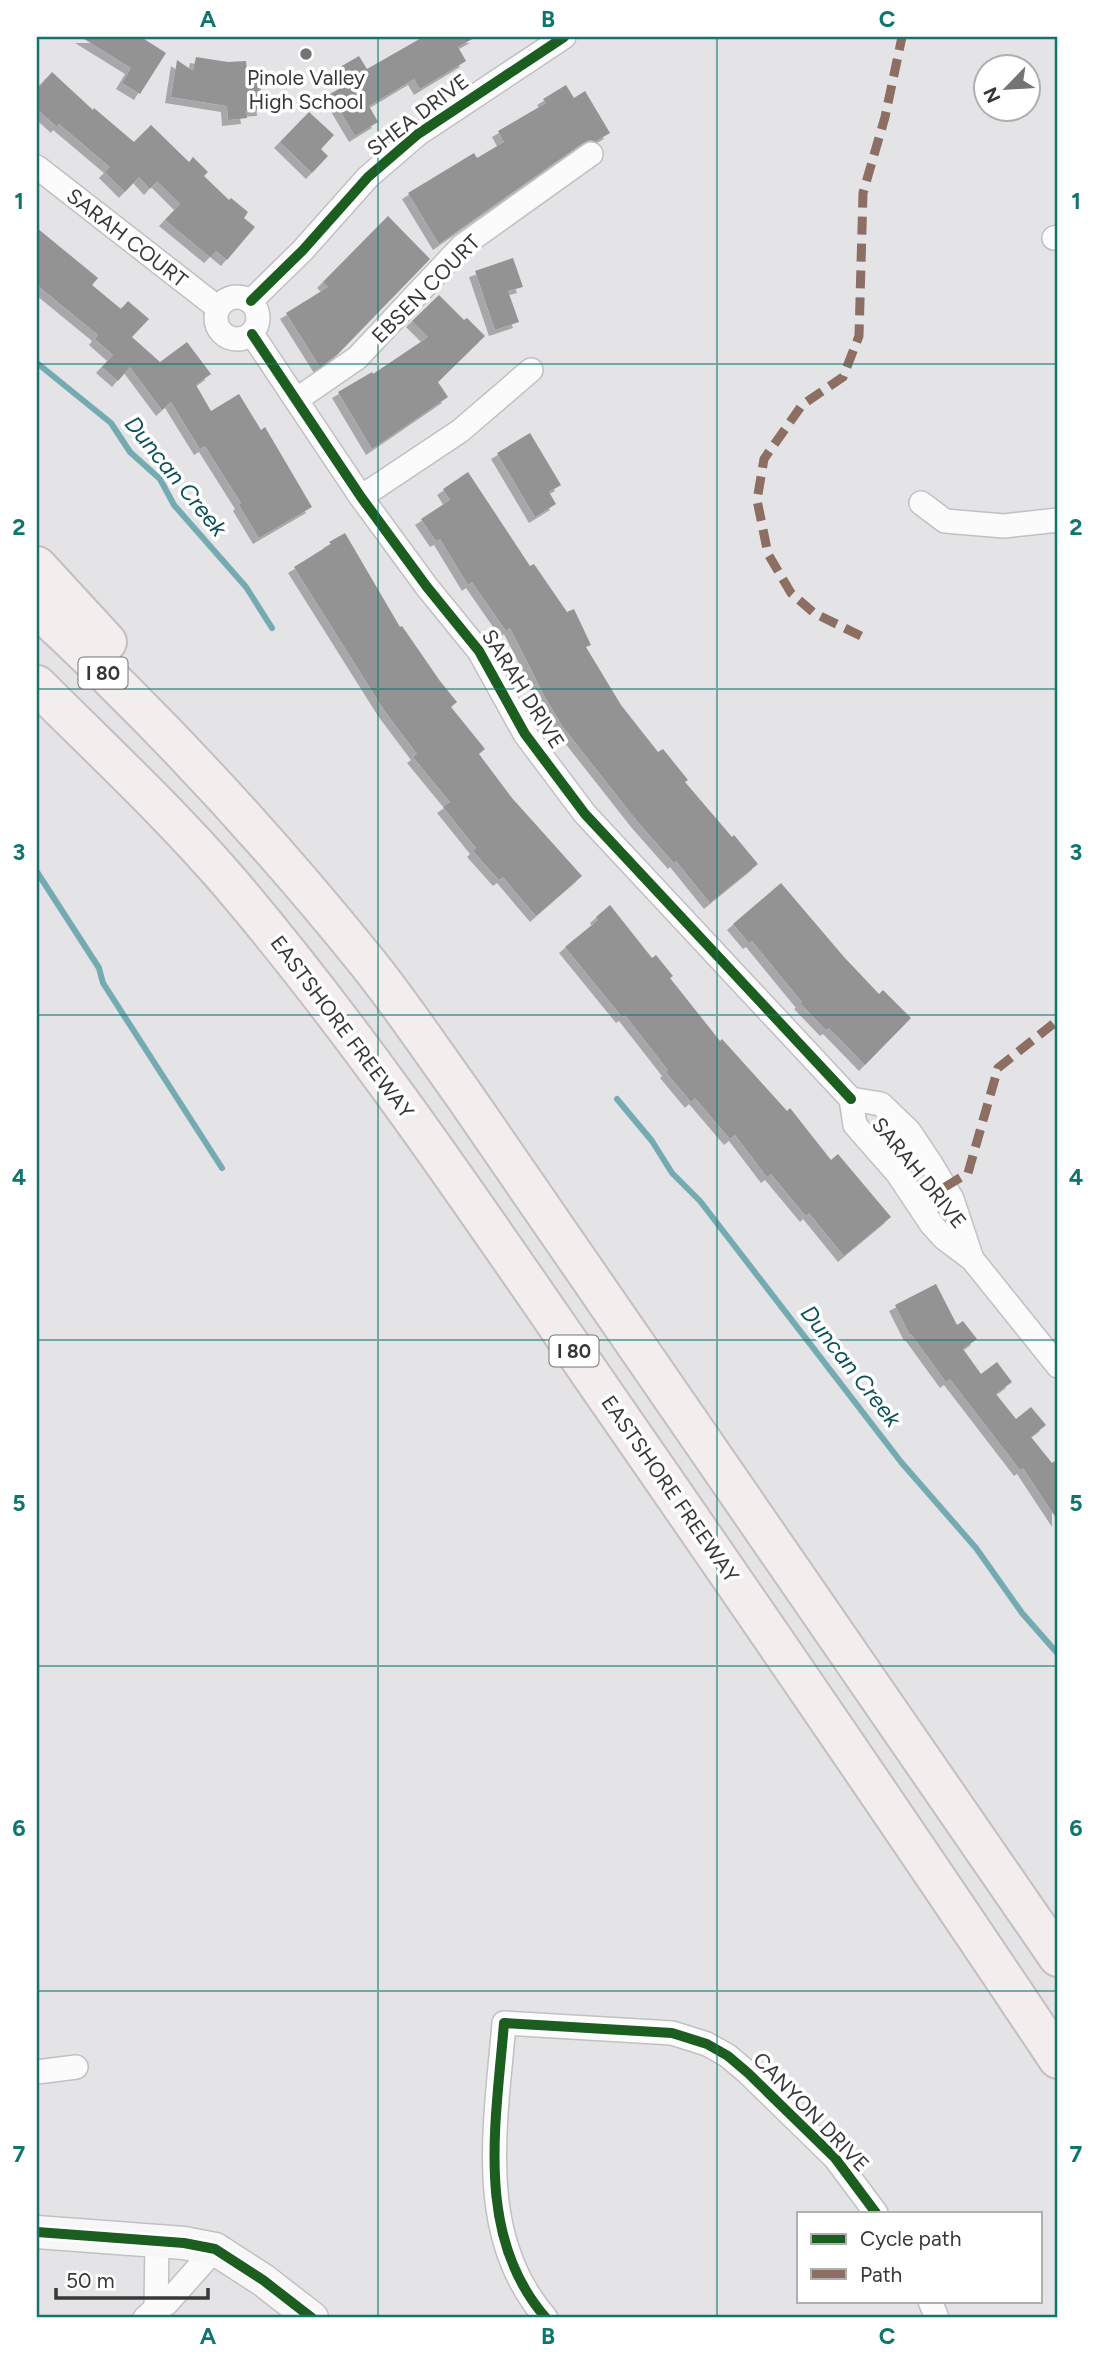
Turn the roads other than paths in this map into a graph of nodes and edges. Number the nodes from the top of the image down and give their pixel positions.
1 (564, 37) edge
2 (591, 154) dead end
3 (37, 167) edge
4 (251, 301) junction
5 (218, 308) junction
6 (252, 334) junction
7 (531, 370) dead end
8 (296, 400) junction
9 (361, 497) junction
10 (921, 503) dead end
11 (1058, 520) edge
12 (37, 566) edge
13 (37, 608) edge
14 (37, 685) edge
15 (169, 737) junction
16 (851, 1099) junction
17 (972, 1259) junction
18 (1058, 1366) edge
19 (1058, 1958) edge
20 (1058, 2059) edge
21 (76, 2067) dead end
22 (37, 2072) edge
23 (875, 2212) edge
24 (37, 2232) edge
25 (157, 2243) junction
26 (215, 2249) junction
27 (150, 2313) edge
28 (312, 2318) edge
29 (546, 2318) edge

1 - 4 street, SHEA DRIVE
2 - 8 street, EBSEN COURT
3 - 5 street, SARAH COURT
4 - 5 street
4 - 6 street
5 - 6 street
6 - 8 street, SARAH DRIVE
7 - 9 street
8 - 9 street, SARAH DRIVE
9 - 16 street, SARAH DRIVE
10 - 11 street
12 - 15 highway
13 - 15 highway, I 80
14 - 20 highway, EASTSHORE FREEWAY / I 80
15 - 19 highway, I 80
16 - 17 street, SARAH DRIVE
16 - 17 street, SARAH DRIVE
17 - 18 street, SARAH DRIVE
21 - 22 street
23 - 29 street, CANYON DRIVE
24 - 25 street
25 - 26 street
25 - 27 street
26 - 27 street
26 - 28 street

